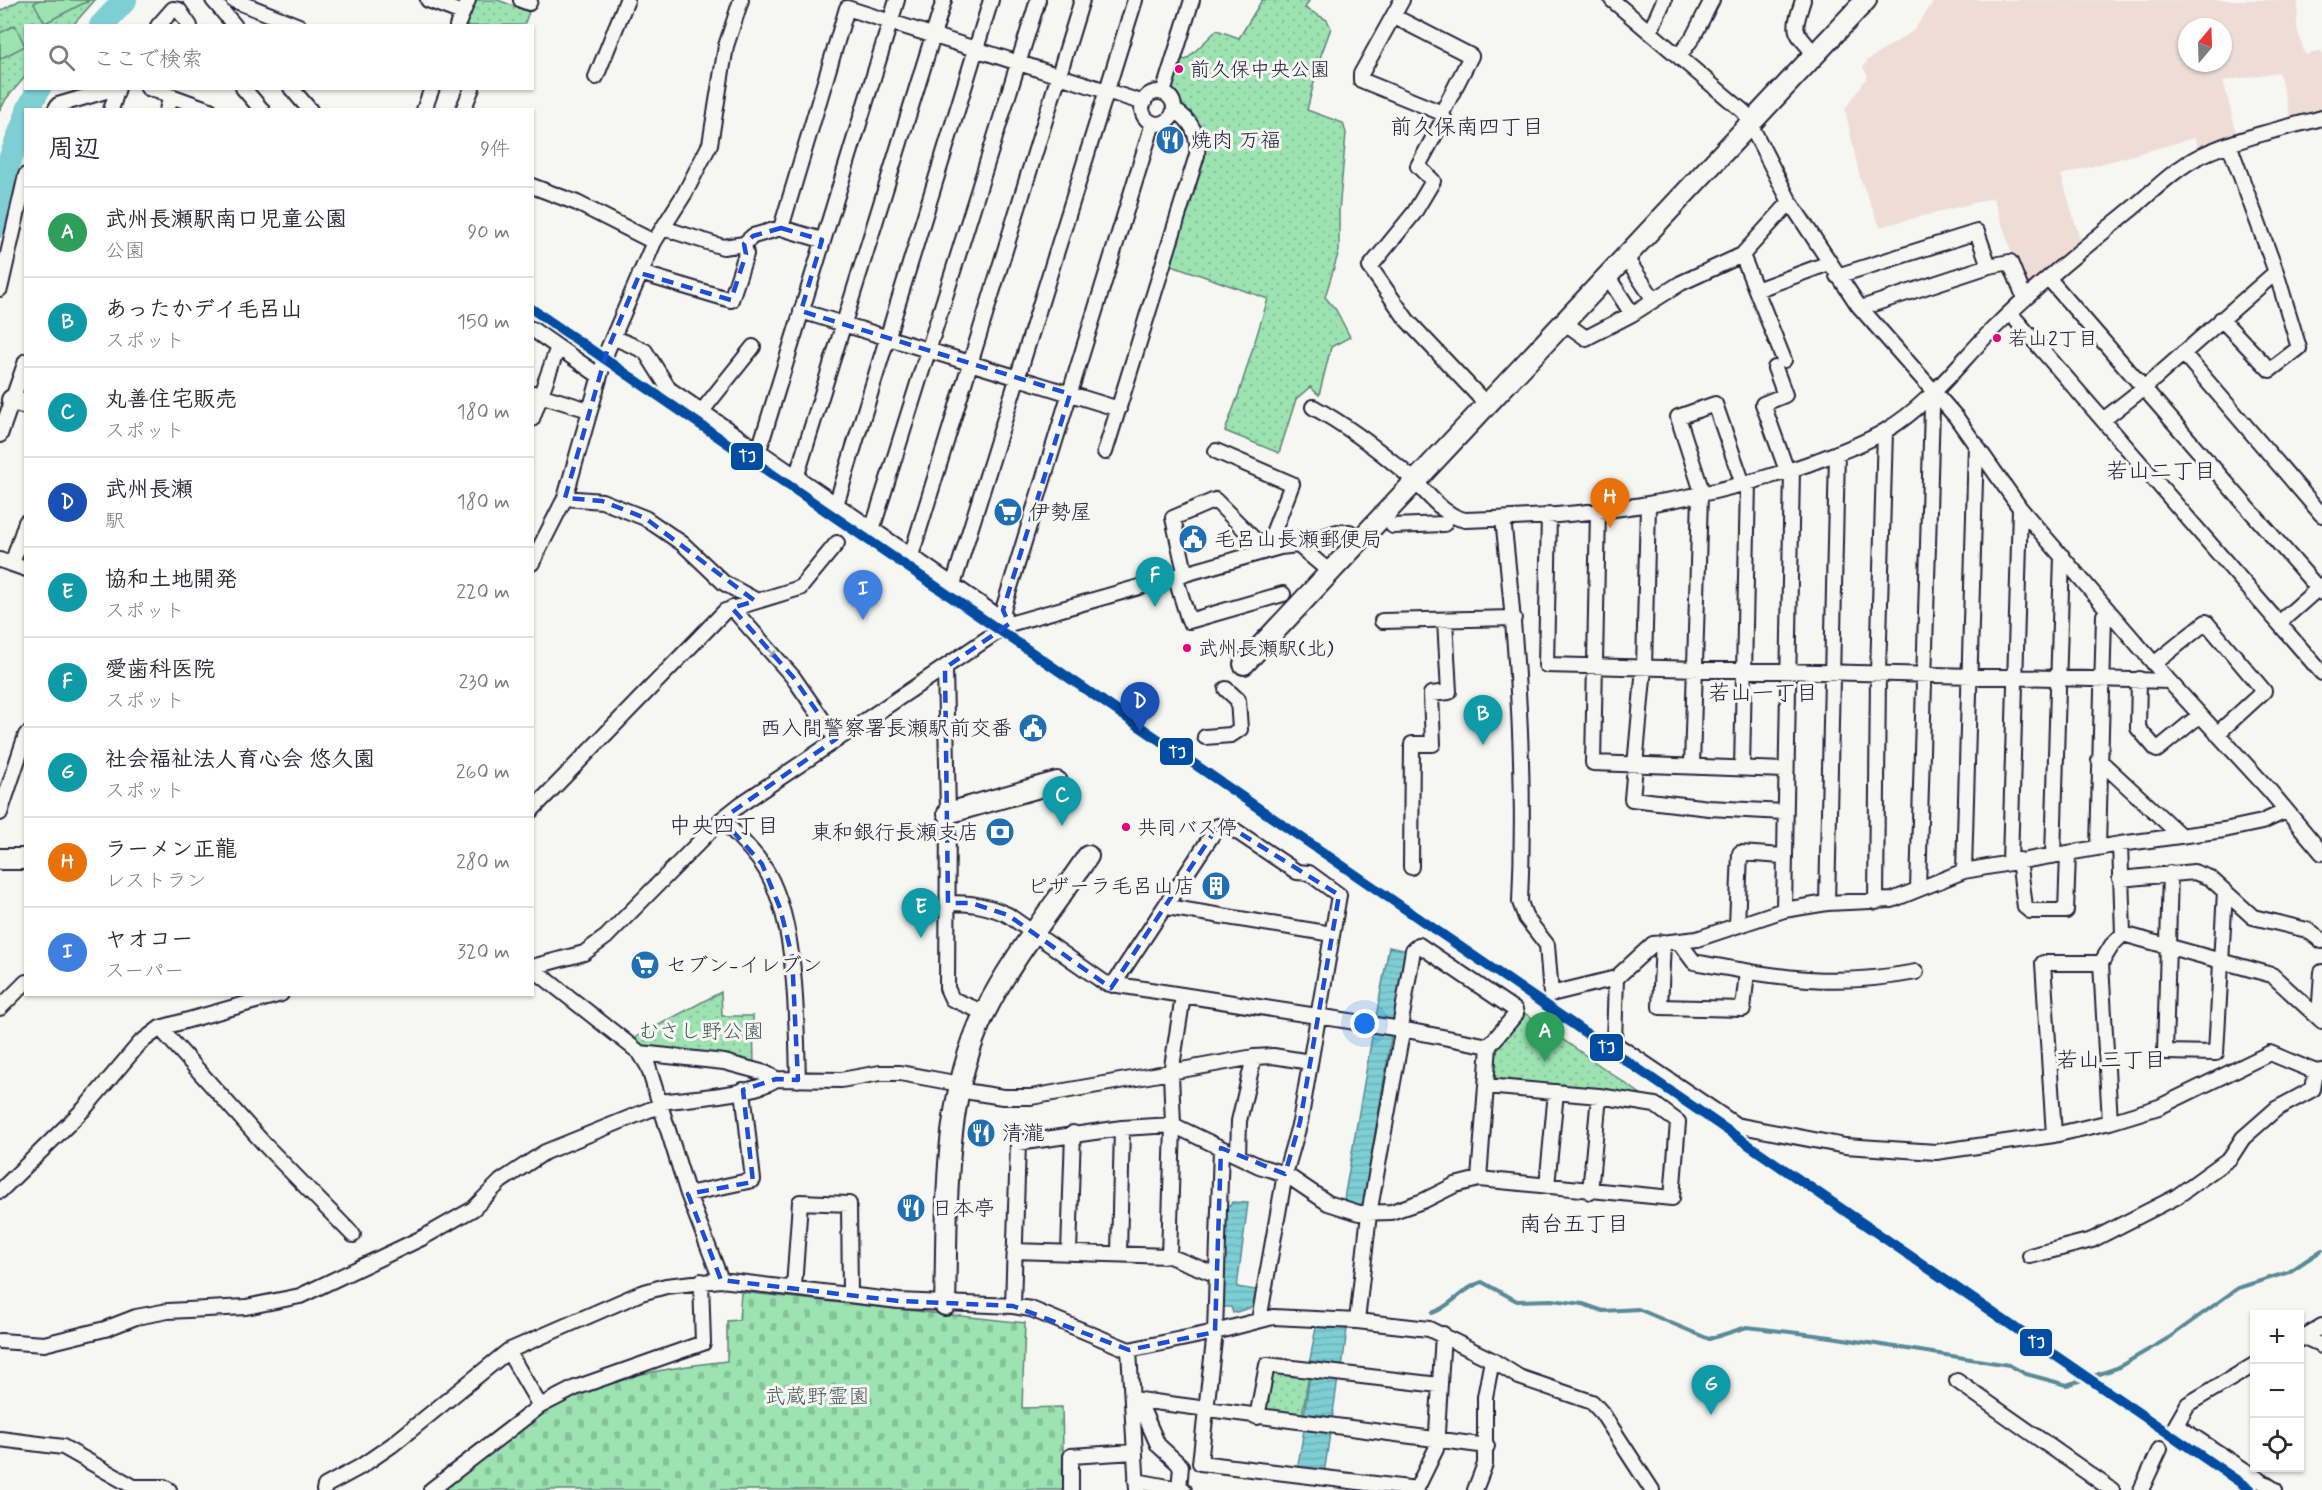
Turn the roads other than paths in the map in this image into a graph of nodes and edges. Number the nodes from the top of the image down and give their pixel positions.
1 (213, 0) edge
2 (233, 0) edge
3 (428, 0) edge
4 (521, 0) edge
5 (530, 0) edge
6 (627, 0) edge
7 (741, 0) edge
8 (897, 0) edge
9 (944, 0) edge
10 (991, 0) edge
11 (1038, 0) edge
12 (1082, 0) edge
13 (1135, 0) edge
14 (1192, 0) edge
15 (1402, 0) edge
16 (1612, 0) edge
17 (1664, 0) edge
18 (1712, 0) edge
19 (1866, 0) edge
20 (1799, 1) edge
21 (1626, 4) edge
22 (462, 13) edge
23 (1393, 16) junction
24 (891, 22) junction
25 (160, 24) edge
26 (189, 24) edge
27 (233, 24) edge
28 (294, 24) edge
29 (1650, 32) junction
30 (934, 35) junction
31 (975, 49) junction
32 (1815, 54) junction
33 (1679, 56) junction
34 (1019, 63) junction
35 (1058, 76) junction
36 (596, 77) dead end
37 (110, 90) edge
38 (116, 90) edge
39 (151, 90) edge
40 (245, 90) edge
41 (293, 90) edge
42 (431, 90) edge
43 (471, 90) edge
44 (1107, 92) junction
45 (1163, 93) junction
46 (169, 103) edge
47 (1144, 103) junction
48 (56, 108) edge
49 (112, 108) edge
50 (198, 108) edge
51 (260, 108) edge
52 (310, 108) edge
53 (425, 108) edge
54 (464, 108) edge
55 (1174, 111) junction
56 (1442, 113) junction
57 (2322, 118) edge
58 (1153, 123) junction
59 (1751, 123) junction
60 (2229, 144) junction
61 (534, 187) edge
62 (24, 192) edge
63 (1790, 202) junction
64 (21, 217) edge
65 (663, 228) junction
66 (781, 228) junction
67 (822, 240) junction
68 (654, 242) junction
69 (744, 244) junction
70 (1742, 255) junction
71 (1626, 258) junction
72 (1829, 263) junction
73 (1989, 266) junction
74 (2276, 272) junction
75 (640, 273) junction
76 (1837, 276) junction
77 (1608, 277) junction
78 (2049, 279) junction
79 (0, 289) edge
80 (1756, 290) junction
81 (2025, 299) junction
82 (1654, 300) junction
83 (1861, 308) junction
84 (801, 311) junction
85 (2010, 313) junction
86 (1632, 314) junction
87 (2221, 319) junction
88 (1565, 323) junction
89 (845, 324) junction
90 (534, 330) edge
91 (888, 337) junction
92 (615, 338) junction
93 (558, 347) junction
94 (753, 347) dead end
95 (930, 350) junction
96 (2183, 353) junction
97 (971, 362) junction
98 (24, 367) edge
99 (598, 375) junction
100 (1017, 377) junction
101 (2145, 387) junction
102 (1936, 392) junction
103 (536, 394) edge
104 (1070, 394) junction
105 (12, 400) edge
106 (1488, 406) junction
107 (1313, 407) dead end
108 (1119, 409) junction
109 (589, 410) junction
110 (702, 411) junction
111 (2103, 420) junction
112 (1885, 432) junction
113 (0, 435) edge
114 (1976, 444) junction
115 (759, 450) junction
116 (1216, 451) dead end
117 (1105, 453) dead end
118 (1837, 453) junction
119 (1790, 470) junction
120 (795, 478) junction
121 (1417, 482) junction
122 (1746, 484) junction
123 (1702, 496) junction
124 (565, 498) junction
125 (836, 505) junction
126 (1648, 506) junction
127 (2020, 508) junction
128 (1598, 510) junction
129 (1549, 514) junction
130 (2322, 515) edge
131 (1503, 519) junction
132 (1444, 524) dead end
133 (24, 526) edge
134 (1393, 526) dead end
135 (872, 530) junction
136 (1350, 532) dead end
137 (837, 543) dead end
138 (1298, 544) junction
139 (1266, 551) junction
140 (911, 556) junction
141 (2062, 556) junction
142 (534, 559) edge
143 (6, 562) edge
144 (24, 568) edge
145 (1331, 573) junction
146 (1180, 574) junction
147 (953, 585) junction
148 (2321, 589) edge
149 (1283, 594) dead end
150 (756, 601) junction
151 (732, 608) junction
152 (2108, 610) junction
153 (1514, 618) junction
154 (1445, 620) junction
155 (1007, 621) junction
156 (1189, 621) junction
157 (1382, 621) dead end
158 (2279, 623) junction
159 (1185, 635) dead end
160 (1244, 664) dead end
161 (2154, 664) junction
162 (1594, 666) junction
163 (1644, 667) junction
164 (945, 668) junction
165 (1694, 669) junction
166 (1744, 670) junction
167 (1787, 671) junction
168 (1831, 672) junction
169 (1878, 673) junction
170 (2322, 673) edge
171 (1926, 674) junction
172 (1971, 675) junction
173 (2015, 676) junction
174 (2060, 677) junction
175 (2103, 678) junction
176 (2139, 679) junction
177 (2169, 681) junction
178 (1226, 689) dead end
179 (2200, 715) junction
180 (2217, 734) junction
181 (1205, 737) dead end
182 (836, 739) junction
183 (24, 741) edge
184 (2099, 760) junction
185 (1637, 764) junction
186 (1692, 766) junction
187 (1742, 768) junction
188 (1785, 770) junction
189 (1057, 782) dead end
190 (534, 808) edge
191 (2286, 811) junction
192 (1784, 812) junction
193 (0, 813) edge
194 (948, 813) junction
195 (722, 819) junction
196 (2180, 835) junction
197 (2120, 844) junction
198 (2098, 848) junction
199 (2322, 853) edge
200 (2068, 854) junction
201 (1088, 856) dead end
202 (1783, 856) junction
203 (2053, 856) junction
204 (0, 859) edge
205 (24, 859) edge
206 (2015, 861) junction
207 (1411, 867) dead end
208 (1964, 871) junction
209 (2170, 873) junction
210 (2120, 879) junction
211 (1918, 889) junction
212 (2225, 891) junction
213 (1876, 902) junction
214 (948, 903) junction
215 (1827, 903) junction
216 (1167, 907) junction
217 (1784, 910) junction
218 (1737, 925) junction
219 (1332, 934) junction
220 (2123, 934) junction
221 (1035, 935) junction
222 (2322, 941) edge
223 (1663, 942) junction
224 (1679, 942) junction
225 (2169, 945) junction
226 (2220, 960) junction
227 (2101, 963) junction
228 (534, 967) edge
229 (534, 970) edge
230 (1747, 972) junction
231 (1916, 972) dead end
232 (2322, 972) edge
233 (1616, 978) junction
234 (24, 984) edge
235 (1113, 985) junction
236 (241, 996) edge
237 (274, 996) edge
238 (1183, 996) junction
239 (0, 1008) edge
240 (226, 1009) junction
241 (985, 1013) junction
242 (1318, 1015) junction
243 (2320, 1019) edge
244 (160, 1028) junction
245 (1401, 1029) junction
246 (1489, 1046) junction
247 (640, 1053) junction
248 (1254, 1057) junction
249 (1310, 1062) junction
250 (2319, 1071) edge
251 (1172, 1073) junction
252 (776, 1079) junction
253 (798, 1080) junction
254 (1486, 1086) junction
255 (959, 1087) junction
256 (743, 1090) junction
257 (1556, 1092) junction
258 (1599, 1096) junction
259 (660, 1104) junction
260 (2110, 1122) junction
261 (1173, 1125) junction
262 (1122, 1128) junction
263 (1073, 1133) junction
264 (2054, 1136) junction
265 (1221, 1148) junction
266 (1238, 1156) junction
267 (1285, 1174) junction
268 (1479, 1179) junction
269 (1547, 1186) junction
270 (0, 1191) edge
271 (1590, 1192) junction
272 (688, 1194) junction
273 (1369, 1214) junction
274 (352, 1235) dead end
275 (1014, 1251) junction
276 (1069, 1252) junction
277 (1119, 1253) junction
278 (1169, 1256) junction
279 (2030, 1256) dead end
280 (1217, 1275) junction
281 (722, 1280) junction
282 (701, 1281) junction
283 (794, 1287) junction
284 (850, 1294) junction
285 (945, 1305) junction
286 (1013, 1306) junction
287 (1259, 1320) junction
288 (1357, 1320) junction
289 (2322, 1326) edge
290 (1215, 1332) junction
291 (1443, 1335) junction
292 (2304, 1336) edge
293 (2304, 1339) edge
294 (0, 1341) edge
295 (2322, 1346) edge
296 (1129, 1350) junction
297 (508, 1351) junction
298 (1492, 1360) junction
299 (2250, 1367) edge
300 (1957, 1381) dead end
301 (1439, 1385) junction
302 (1136, 1400) junction
303 (540, 1406) junction
304 (1206, 1409) junction
305 (1257, 1417) junction
306 (0, 1439) edge
307 (1437, 1440) junction
308 (1487, 1446) junction
309 (2160, 1449) dead end
310 (1135, 1452) junction
311 (1137, 1485) edge
312 (1361, 1487) edge
313 (326, 1489) edge
314 (1182, 1489) edge
315 (1416, 1489) edge
316 (169, 1490) edge
317 (431, 1490) edge
318 (1071, 1490) edge
319 (1475, 1490) edge
320 (1652, 1490) edge
321 (2112, 1490) edge
322 (2141, 1490) edge
323 (2276, 1490) edge

1 - 27 street
2 - 28 street
3 - 22 street
4 - 5 street
6 - 36 street
7 - 65 street
8 - 24 street
9 - 30 street
10 - 31 street
11 - 34 street
12 - 35 street
13 - 44 street
14 - 45 street
15 - 23 street
16 - 21 street
17 - 29 street
18 - 33 street
19 - 32 street
20 - 32 street
21 - 29 street
23 - 56 street
23 - 56 street
24 - 30 street
24 - 66 street
24 - 67 street
25 - 26 street
29 - 33 street
30 - 31 street
30 - 89 street
31 - 34 street
31 - 91 street
32 - 59 street
33 - 59 street
34 - 35 street
34 - 95 street
35 - 44 street
35 - 97 street
37 - 48 street
38 - 49 street
39 - 46 street
40 - 51 street
41 - 52 street
42 - 53 street
43 - 54 street
44 - 47 street
44 - 100 street
45 - 47 street
45 - 55 street
46 - 50 street
47 - 58 street
55 - 58 street
55 - 108 street
56 - 106 street
57 - 60 street
58 - 104 street
59 - 63 street
59 - 71 street
60 - 74 street
60 - 78 street
61 - 68 street
62 - 64 street
63 - 70 street
63 - 72 street
64 - 79 street
65 - 68 street
65 - 69 street
66 - 67 street
66 - 69 street
67 - 84 street
68 - 75 street
69 - 75 street
70 - 80 street
70 - 82 street
71 - 77 street
71 - 82 street
72 - 76 street
72 - 80 street
73 - 76 street
73 - 81 street
73 - 83 street
74 - 87 street
74 - 87 street
75 - 92 street
76 - 83 street
77 - 86 street
77 - 88 street
78 - 81 street
78 - 101 street
80 - 119 street
81 - 85 street
82 - 86 street
83 - 102 street
84 - 89 street
84 - 115 street
85 - 102 street
85 - 111 street
86 - 88 street
87 - 96 street
88 - 106 street
89 - 91 street
89 - 120 street
90 - 93 street
91 - 95 street
91 - 125 street
92 - 99 street
92 - 110 street
93 - 99 street
93 - 103 street
94 - 110 street
95 - 97 street
95 - 135 street
96 - 101 street
96 - 130 street
97 - 100 street
97 - 140 street
98 - 105 street
99 - 109 street
100 - 104 street
100 - 147 street
101 - 111 street
101 - 148 street
102 - 112 street
102 - 114 street
102 - 171 street
103 - 109 street
104 - 108 street
104 - 155 street
105 - 113 street
106 - 121 street
107 - 121 street
108 - 117 street
109 - 124 street
110 - 115 street
111 - 158 street
112 - 118 street
112 - 169 street
114 - 127 street
114 - 172 street
115 - 120 street
116 - 139 street
118 - 119 street
118 - 168 street
119 - 122 street
119 - 167 street
120 - 125 street
121 - 131 street
121 - 145 street
122 - 123 street
122 - 123 street
122 - 166 street
123 - 126 street
123 - 165 street
124 - 142 street
124 - 150 street
125 - 135 street
126 - 128 street
126 - 163 street
127 - 141 street
127 - 173 street
128 - 129 street
128 - 162 street
129 - 131 street
129 - 162 street
131 - 153 street
132 - 134 street
133 - 143 street
135 - 140 street
136 - 138 street
137 - 150 street
138 - 139 street
138 - 145 street
139 - 146 street
139 - 146 street
140 - 147 street
141 - 152 street
141 - 174 street
143 - 144 street
145 - 160 street
146 - 155 street
146 - 156 street
147 - 155 street
148 - 158 street
149 - 156 street
150 - 151 street
151 -> 182 street
151 - 190 street
152 - 161 street
152 - 175 street
153 - 154 street
153 - 233 street
154 - 157 street
154 - 207 street
155 - 164 street
156 - 159 street
158 - 170 street
161 - 177 street
161 - 180 street
162 - 163 street
162 - 185 street
163 - 165 street
163 - 185 street
164 - 182 street
164 - 194 street
165 - 166 street
165 - 186 street
166 - 167 street
166 - 187 street
167 - 168 street
167 - 188 street
168 - 169 street
168 - 215 street
169 - 171 street
169 - 213 street
171 - 172 street
171 - 211 street
172 - 173 street
172 - 208 street
173 - 174 street
173 - 206 street
174 - 175 street
174 - 203 street
175 - 176 street
175 - 184 street
176 - 177 street
176 - 179 street
177 - 179 street
178 - 181 street
179 - 180 street
180 - 191 street
182 - 195 street
183 - 193 street
184 - 196 street
184 - 198 street
185 - 186 street
185 - 192 street
186 - 187 street
187 - 188 street
188 - 192 street
189 - 194 street
191 - 196 street
191 - 199 street
192 - 202 street
194 - 214 street
195 - 228 street
195 - 253 street
196 - 197 street
197 - 198 street
197 - 210 street
198 - 200 street
200 - 203 street
200 - 206 street
201 - 221 street
202 - 217 street
202 - 218 street
203 - 206 street
204 - 205 street
206 - 208 street
208 - 211 street
209 - 210 street
209 - 212 street
209 - 225 street
210 - 220 street
211 - 213 street
212 - 222 street
212 - 226 street
213 - 215 street
214 - 221 street
214 - 241 street
215 - 217 street
216 - 219 street
216 - 219 street
216 - 235 street
217 - 218 street
218 - 224 street
219 - 242 street
220 - 225 street
220 - 227 street
221 - 235 street
221 - 241 street
223 - 224 street
223 - 230 street
223 - 233 street
224 - 230 street
225 - 226 street
225 - 226 street
226 - 243 street
227 - 260 street
227 - 264 street
229 - 247 street
230 - 231 street
232 - 243 street
233 - 264 street
234 - 239 street
235 - 238 street
236 - 240 street
237 - 240 street
238 - 242 street
238 - 251 street
240 - 244 street
241 - 255 street
242 - 245 street
242 - 249 street
244 - 270 street
244 - 274 street
245 - 246 street
245 - 246 street
245 - 273 street
246 - 254 street
247 - 252 street
247 - 259 street
248 - 249 street
248 - 251 street
248 - 266 street
249 - 267 street
250 - 260 street
250 - 279 street
251 - 255 street
251 - 261 street
252 - 253 street
252 - 256 street
253 - 255 street
254 - 257 street
254 - 268 street
255 - 285 street
256 - 259 street
256 - 272 street
257 - 258 street
257 - 269 street
258 - 271 street
258 - 271 street
259 - 272 street
259 - 294 street
260 - 264 street
261 - 262 street
261 - 265 street
261 - 278 street
262 - 263 street
262 - 277 street
263 - 275 street
263 - 276 street
265 - 266 street
265 - 280 street
266 - 267 street
267 - 273 street
267 - 287 street
268 - 269 street
268 - 273 street
269 - 271 street
272 - 281 street
273 - 288 street
275 - 276 street
275 - 286 street
276 - 277 street
277 - 278 street
278 - 280 street
280 - 290 street
281 - 282 street
281 - 283 street
282 - 297 street
282 - 303 street
283 - 284 street
283 - 284 street
284 - 285 street
285 - 286 street
286 - 296 street
287 - 288 street
287 - 290 street
288 - 291 street
289 - 292 street
290 - 296 street
290 - 304 street
291 - 298 street
291 - 301 street
293 - 295 street
296 - 302 street
297 - 303 street
297 - 313 street
298 - 308 street
298 - 320 street
299 - 323 street
300 - 321 street
301 - 305 street
301 - 307 street
302 - 304 street
302 - 310 street
302 - 314 street
303 - 317 street
304 - 305 street
304 - 312 street
305 - 307 street
306 - 316 street
307 - 308 street
307 - 315 street
308 - 319 street
309 - 322 street
310 - 311 street
310 - 318 street
311 - 314 street
312 - 315 street

